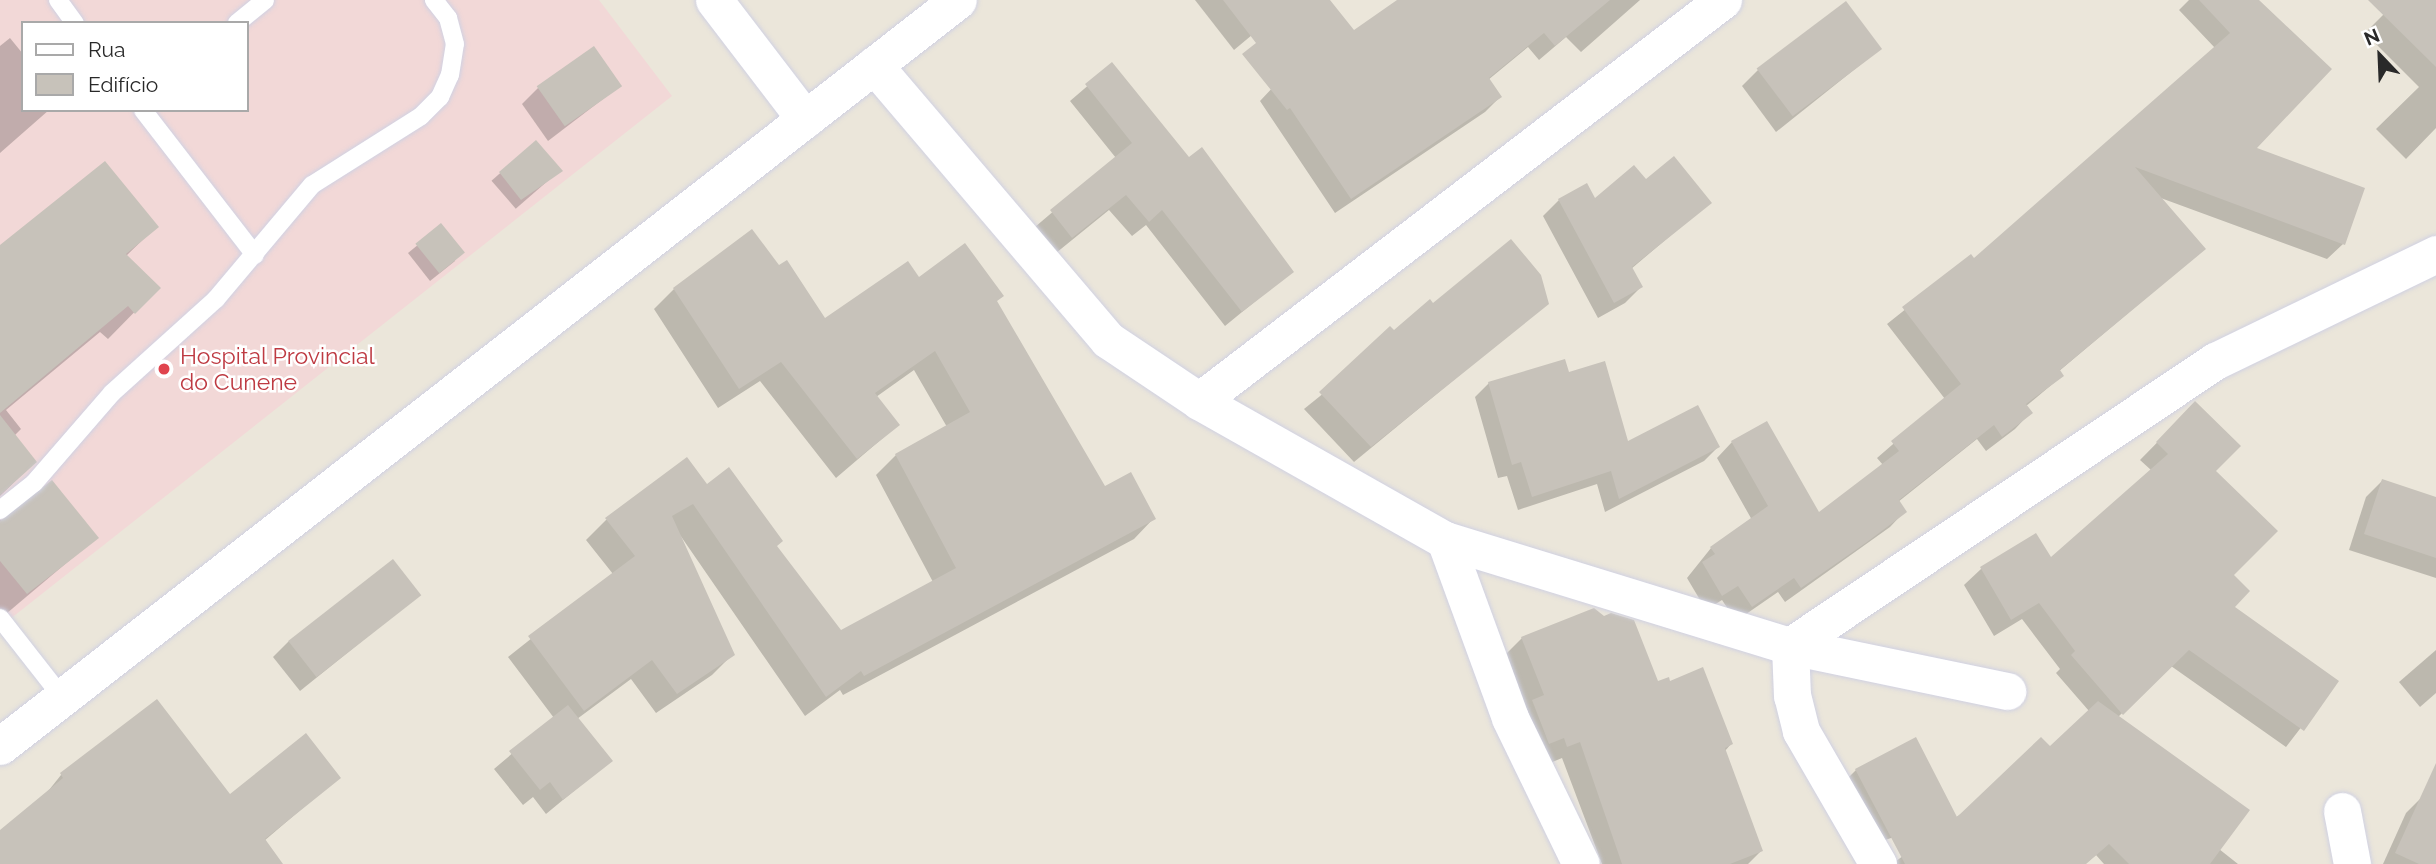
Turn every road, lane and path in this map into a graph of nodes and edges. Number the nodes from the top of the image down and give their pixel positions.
1 (58, 0) edge
2 (265, 0) edge
3 (434, 0) edge
4 (714, 0) edge
5 (958, 0) edge
6 (1723, 0) edge
7 (74, 21) edge
8 (239, 21) edge
9 (874, 65) junction
10 (145, 112) edge
11 (805, 119) junction
12 (2436, 254) edge
13 (255, 255) junction
14 (1199, 401) junction
15 (0, 510) edge
16 (1445, 540) junction
17 (0, 618) edge
18 (1790, 646) junction
19 (2007, 691) dead end
20 (62, 697) junction
21 (0, 746) edge
22 (2342, 811) dead end
23 (1581, 864) edge
24 (1878, 864) edge
25 (2352, 864) edge

1 - 7 lane
2 - 8 lane
3 - 13 lane
4 - 11 street
5 - 9 street
6 - 14 street
9 - 11 street
9 - 14 street
10 - 13 lane
11 - 20 street
12 - 18 street
13 - 15 lane
14 - 16 street
16 - 18 street
16 - 23 street
17 - 20 lane
18 - 19 street
18 - 24 street
20 - 21 street
22 - 25 street

